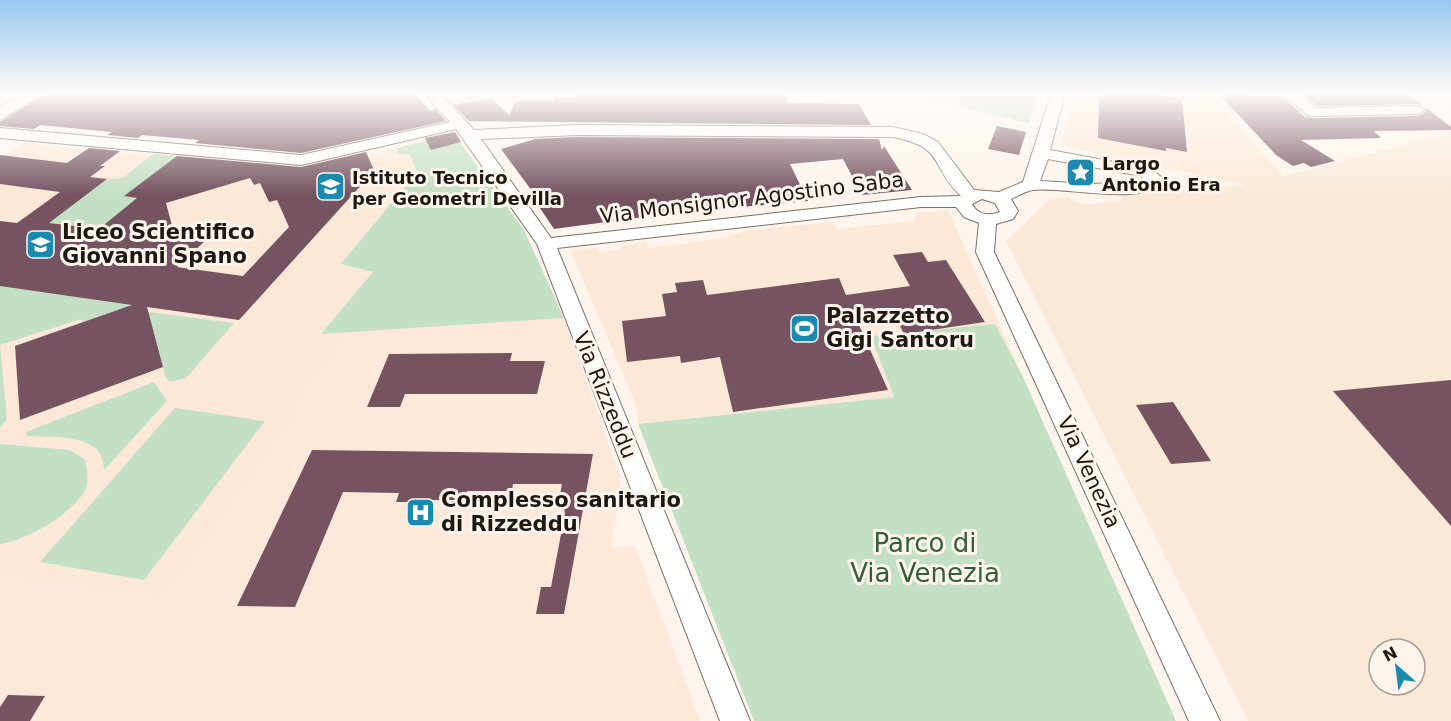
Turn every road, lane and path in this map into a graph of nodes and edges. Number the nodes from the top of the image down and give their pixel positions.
1 (1049, 128) edge
2 (465, 129) junction
3 (0, 133) edge
4 (1042, 153) junction
5 (1030, 184) junction
6 (1000, 198) junction
7 (967, 199) junction
8 (988, 220) junction
9 (546, 244) junction
10 (735, 721) edge
11 (1205, 721) edge

1 - 4 street
2 - 3 street
2 - 7 street
2 - 9 street, Via Rizzeddu
4 - 5 street
4 - 5 street
5 - 6 street
6 - 7 street, Via Monsignor Agostino Saba
6 - 8 street
7 - 8 street
7 - 9 street, Via Monsignor Agostino Saba
8 - 11 street, Via Venezia
9 - 10 street, Via Rizzeddu

